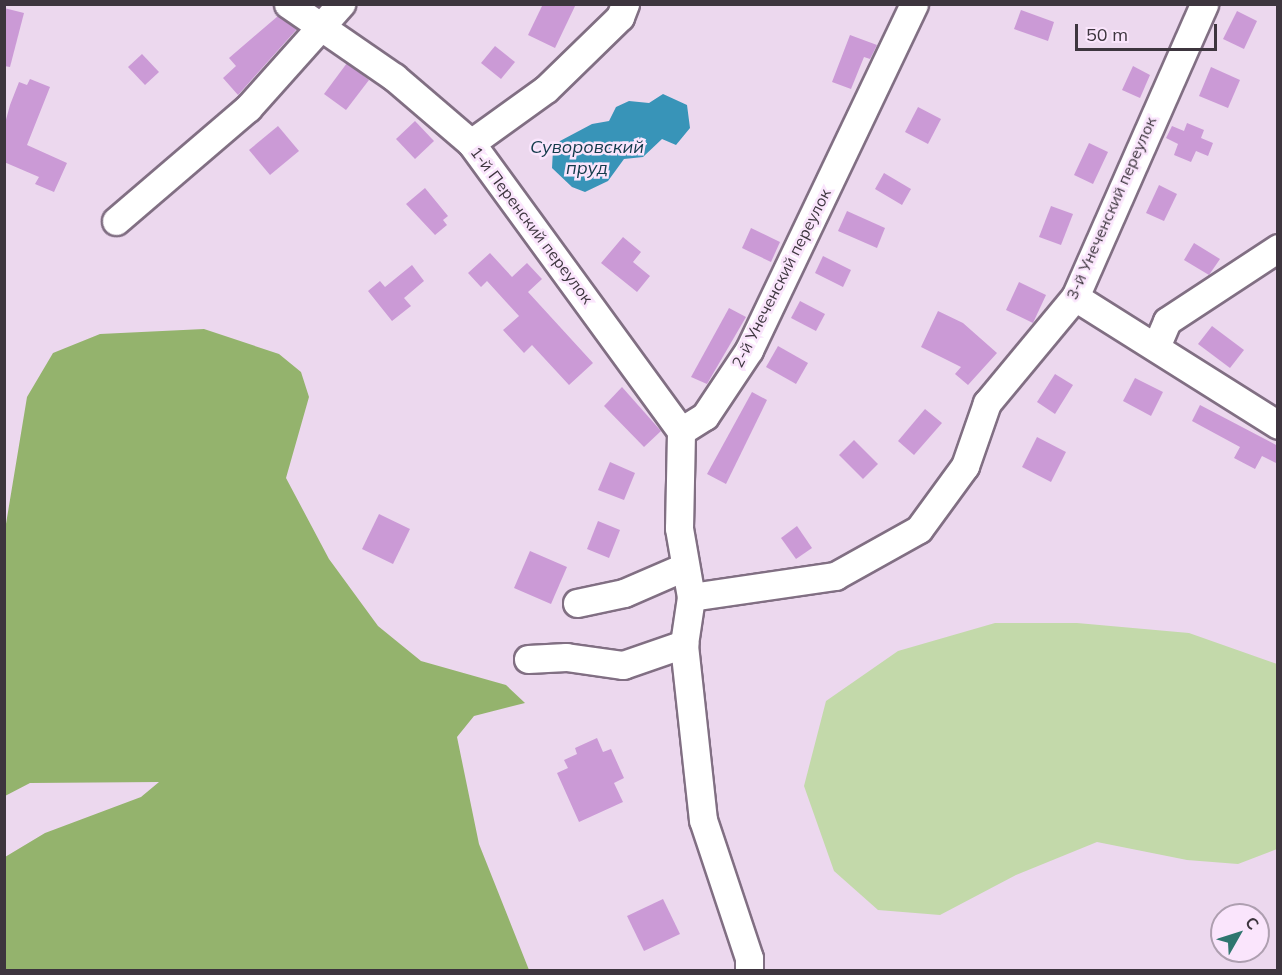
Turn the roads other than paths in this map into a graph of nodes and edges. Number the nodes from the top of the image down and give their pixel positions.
1 (288, 4) edge
2 (341, 4) edge
3 (625, 4) edge
4 (914, 4) edge
5 (1204, 4) edge
6 (323, 27) junction
7 (471, 143) junction
8 (116, 221) dead end
9 (1278, 248) edge
10 (1075, 297) junction
11 (1156, 347) junction
12 (1278, 425) edge
13 (681, 431) junction
14 (684, 567) junction
15 (691, 597) junction
16 (577, 603) dead end
17 (684, 644) junction
18 (528, 659) dead end
19 (749, 970) edge

1 - 6 street, 1-й Перенский переулок
2 - 6 street
3 - 7 street
4 - 13 street, 2-й Унеченский переулок
5 - 10 street, 3-й Унеченский переулок
6 - 7 street, 1-й Перенский переулок
6 - 8 street
7 - 13 street, 1-й Перенский переулок
9 - 11 street
10 - 11 street
10 - 15 street, 3-й Унеченский переулок
11 - 12 street
13 - 14 street
14 - 15 street
14 - 16 street
15 - 17 street
17 - 18 street
17 - 19 street

